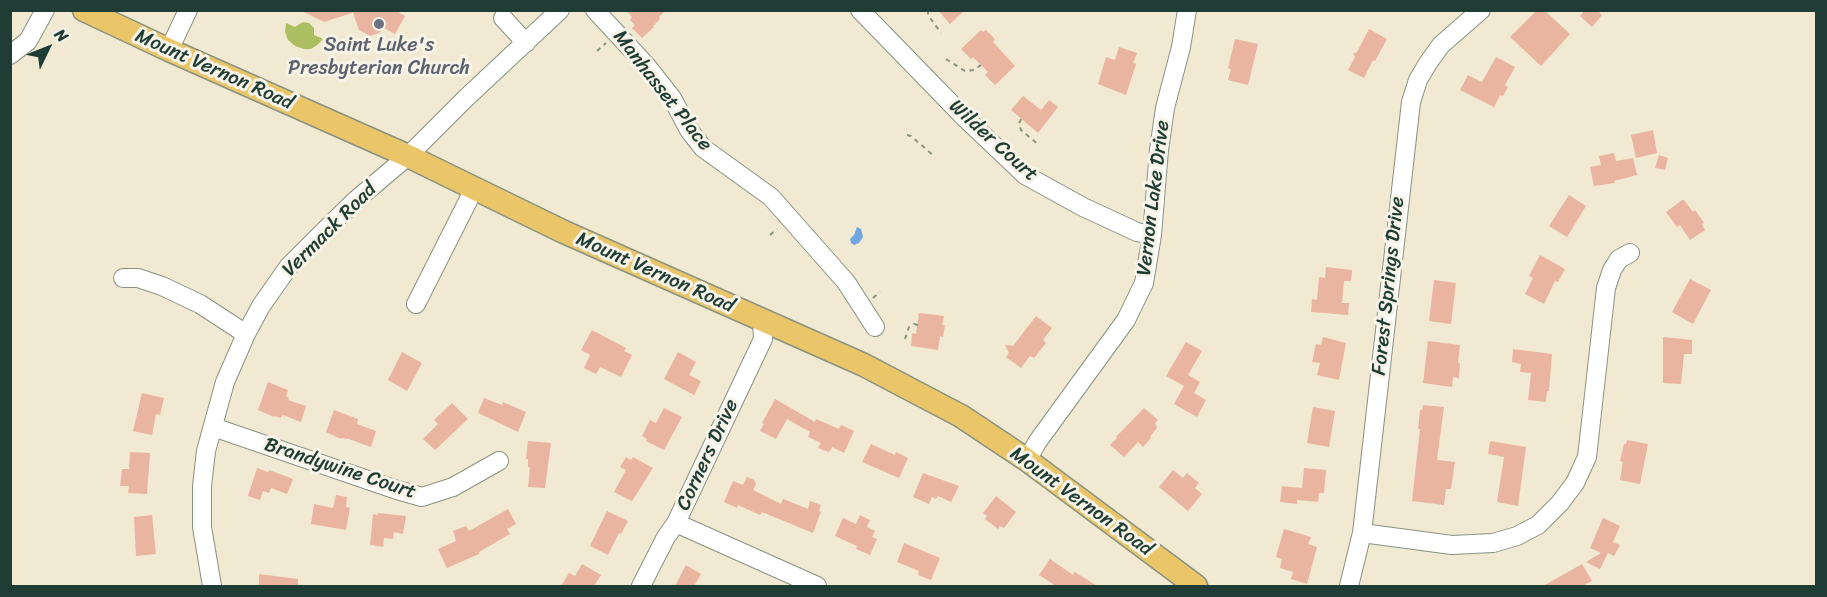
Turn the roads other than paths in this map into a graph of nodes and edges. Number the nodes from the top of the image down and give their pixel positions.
1 (45, 10) edge
2 (84, 10) edge
3 (188, 10) edge
4 (560, 10) edge
5 (595, 10) edge
6 (860, 10) edge
7 (1187, 10) edge
8 (1481, 10) edge
9 (503, 18) dead end
10 (526, 43) junction
11 (169, 50) junction
12 (10, 55) edge
13 (408, 156) junction
14 (474, 189) junction
15 (1152, 236) junction
16 (1630, 253) dead end
17 (123, 278) dead end
18 (416, 304) dead end
19 (762, 320) junction
20 (875, 327) dead end
21 (246, 334) junction
22 (213, 427) junction
23 (1027, 460) junction
24 (499, 461) dead end
25 (676, 523) junction
26 (1362, 533) junction
27 (212, 586) edge
28 (641, 586) edge
29 (817, 586) edge
30 (1197, 586) edge
31 (1349, 586) edge

1 - 12 street
2 - 11 main road, Mount Vernon Road
3 - 11 street
4 - 10 street, Vermack Road
5 - 20 street, Manhasset Place
6 - 15 street, Wilder Court
7 - 15 street, Vernon Lake Drive
8 - 26 street, Forest Springs Drive
9 - 10 street
10 - 13 street, Vermack Road
11 - 13 main road, Mount Vernon Road
13 - 14 main road, Mount Vernon Road
13 - 21 street, Vermack Road
14 - 18 street
14 - 19 main road, Mount Vernon Road
15 - 23 street, Vernon Lake Drive
16 - 26 street
17 - 21 street
19 - 23 main road, Mount Vernon Road
19 - 25 street, Corners Drive
21 - 22 street, Vermack Road
22 - 24 street, Brandywine Court
22 - 27 street, Vermack Road
23 - 30 main road, Mount Vernon Road
25 - 28 street, Corners Drive
25 - 29 street
26 - 31 street, Forest Springs Drive

